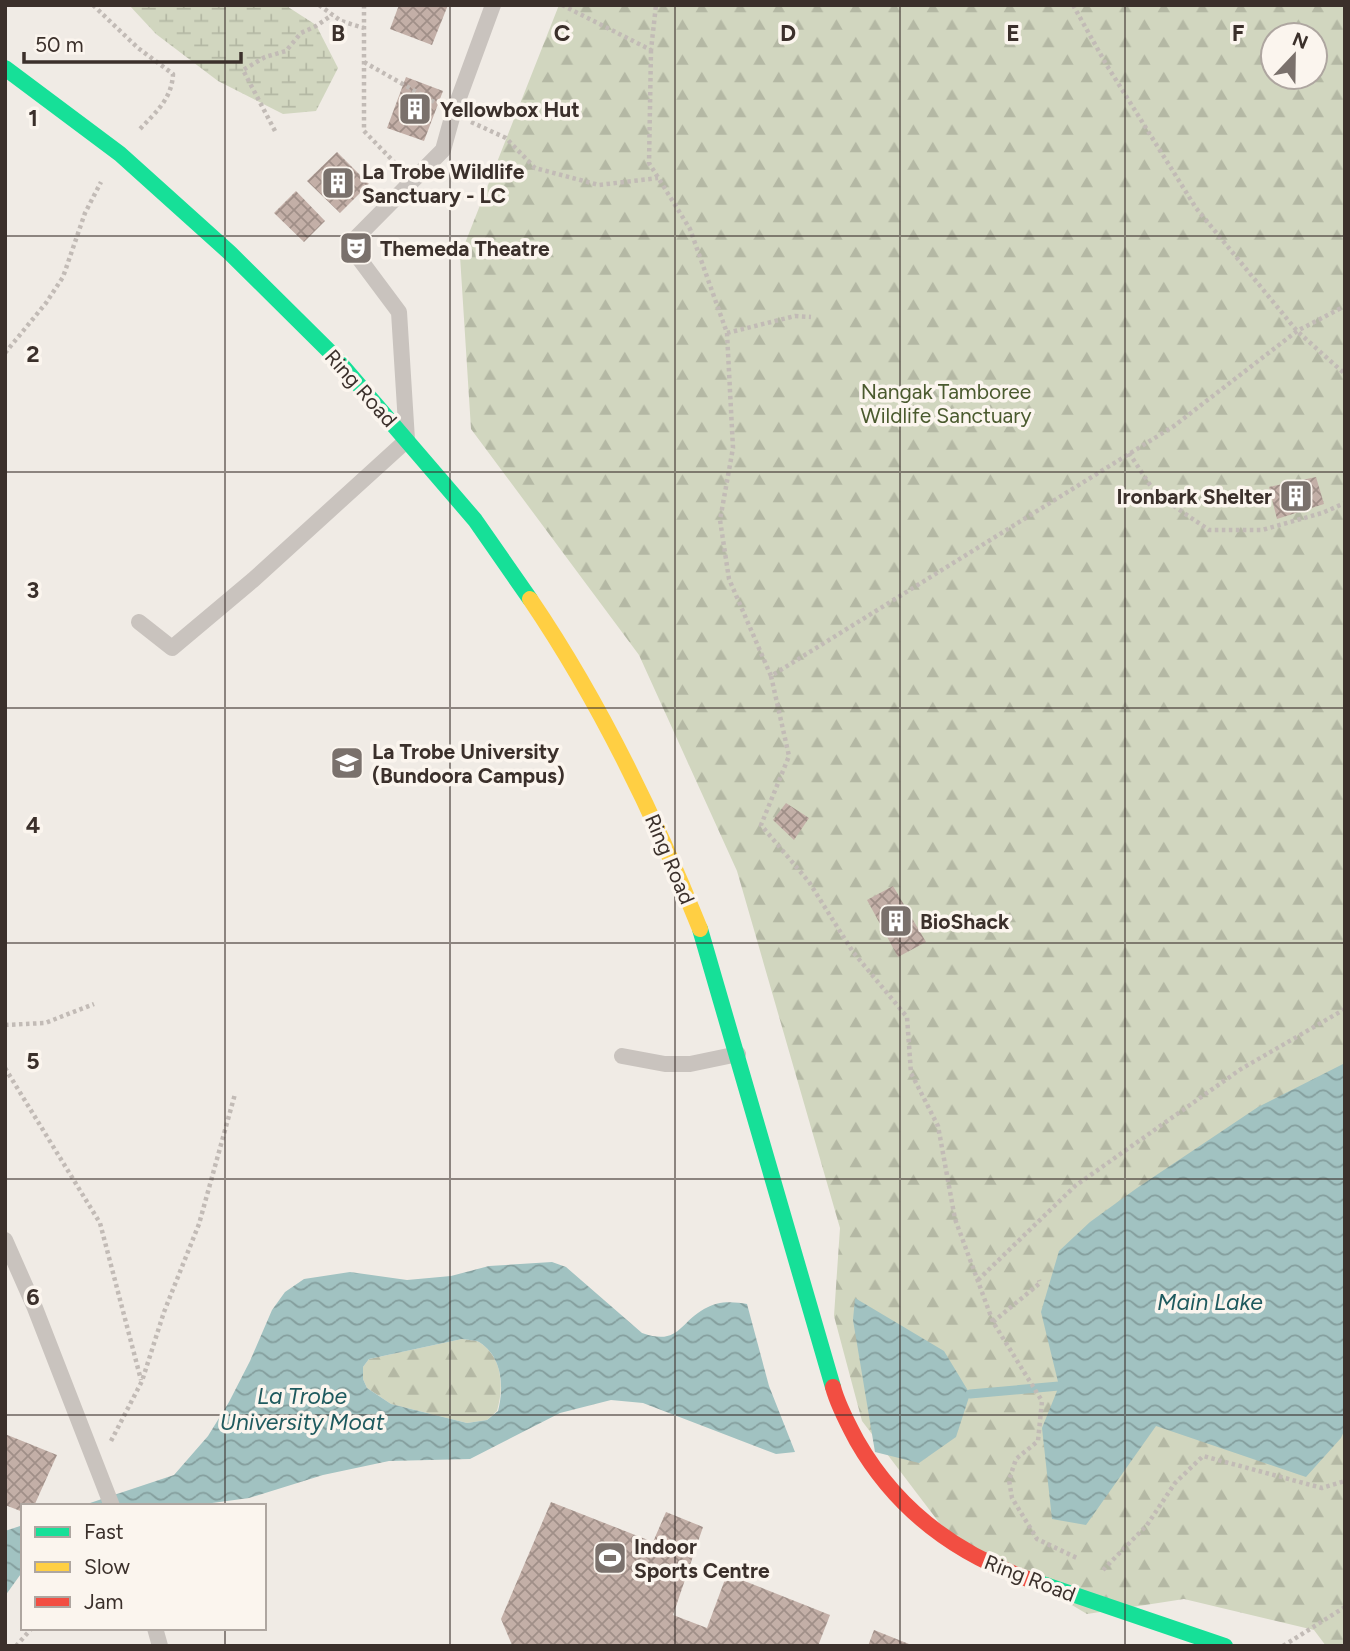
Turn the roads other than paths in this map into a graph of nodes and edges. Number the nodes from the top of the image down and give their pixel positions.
1 (494, 5) edge
2 (5, 68) edge
3 (407, 440) junction
4 (139, 622) dead end
5 (738, 1054) junction
6 (622, 1056) dead end
7 (5, 1240) edge
8 (111, 1504) edge
9 (1225, 1646) edge

1 - 3 lane
2 - 3 street, Ring Road
3 - 4 lane
3 - 5 street, Ring Road
5 - 6 lane
5 - 9 street, Ring Road
7 - 8 lane

